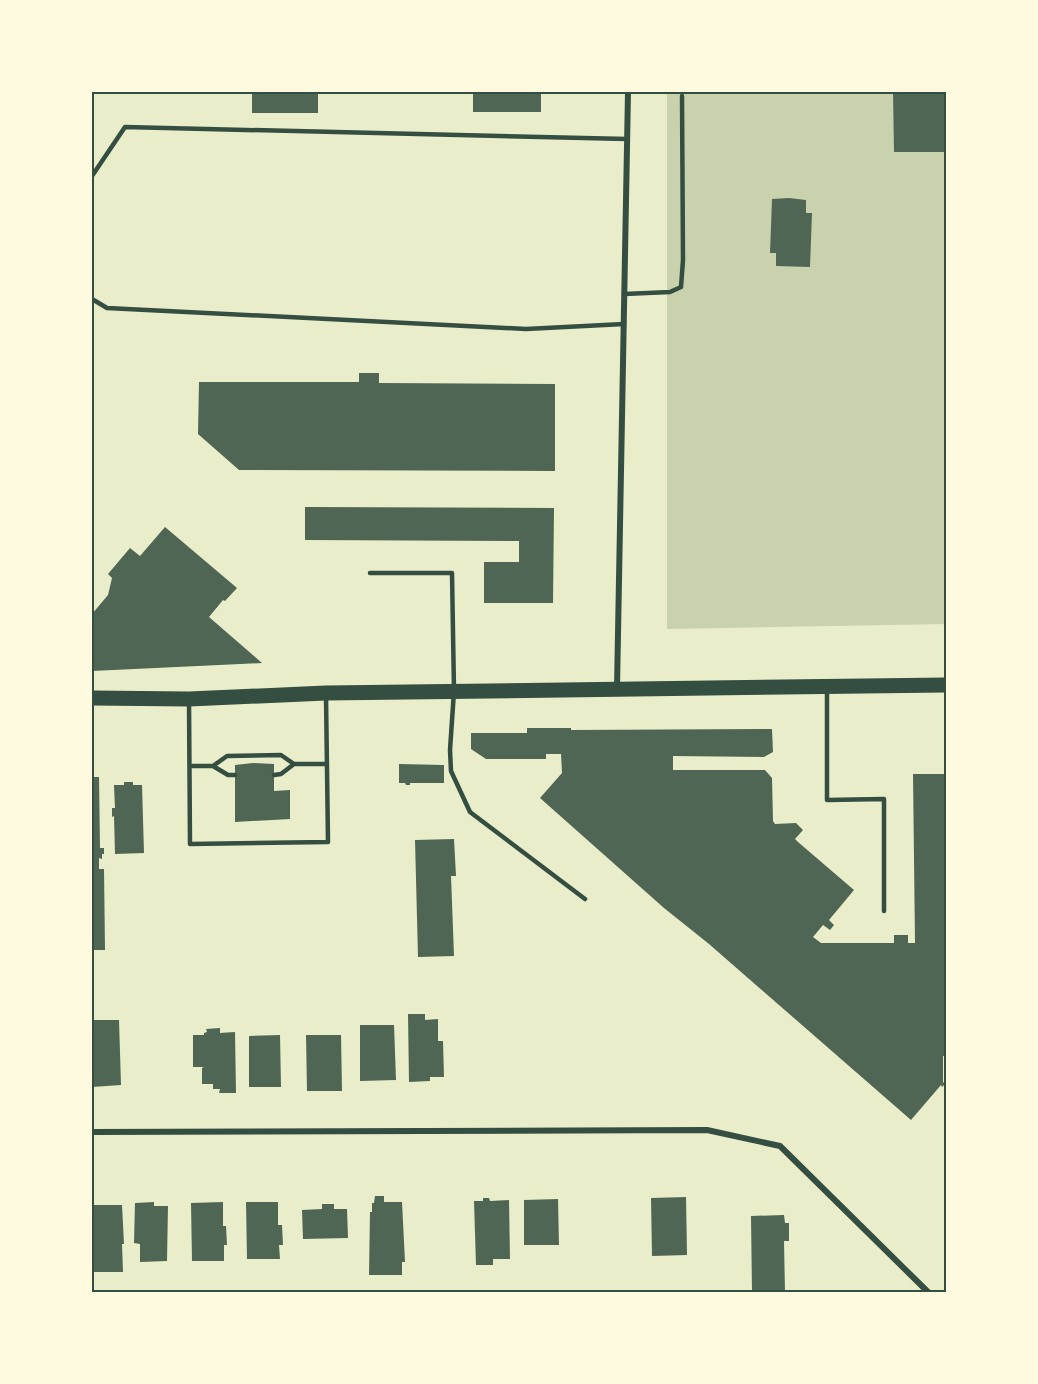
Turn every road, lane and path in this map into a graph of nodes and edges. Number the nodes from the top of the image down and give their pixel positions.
1 (628, 92) edge
2 (682, 96) dead end
3 (627, 139) junction
4 (92, 176) edge
5 (624, 294) junction
6 (92, 299) edge
7 (624, 324) junction
8 (370, 573) dead end
9 (946, 685) edge
10 (826, 686) junction
11 (617, 689) junction
12 (454, 691) junction
13 (326, 693) junction
14 (92, 698) edge
15 (189, 699) junction
16 (294, 764) junction
17 (327, 764) junction
18 (190, 766) junction
19 (213, 766) junction
20 (234, 775) dead end
21 (274, 775) dead end
22 (585, 900) dead end
23 (884, 911) dead end
24 (92, 1132) edge
25 (928, 1293) edge

1 - 3 street
2 - 5 lane
3 - 4 lane
3 - 5 street
5 - 7 street
6 - 7 lane
7 - 11 street
8 - 12 lane
9 - 10 main road
10 - 11 main road
10 - 23 lane
11 - 12 main road
12 - 13 main road
12 - 22 lane
13 - 15 main road
13 - 17 lane
14 - 15 main road
15 - 18 lane
16 - 17 lane
16 - 19 lane
16 - 21 lane
17 - 18 lane
18 - 19 lane
19 - 20 lane
24 - 25 street

